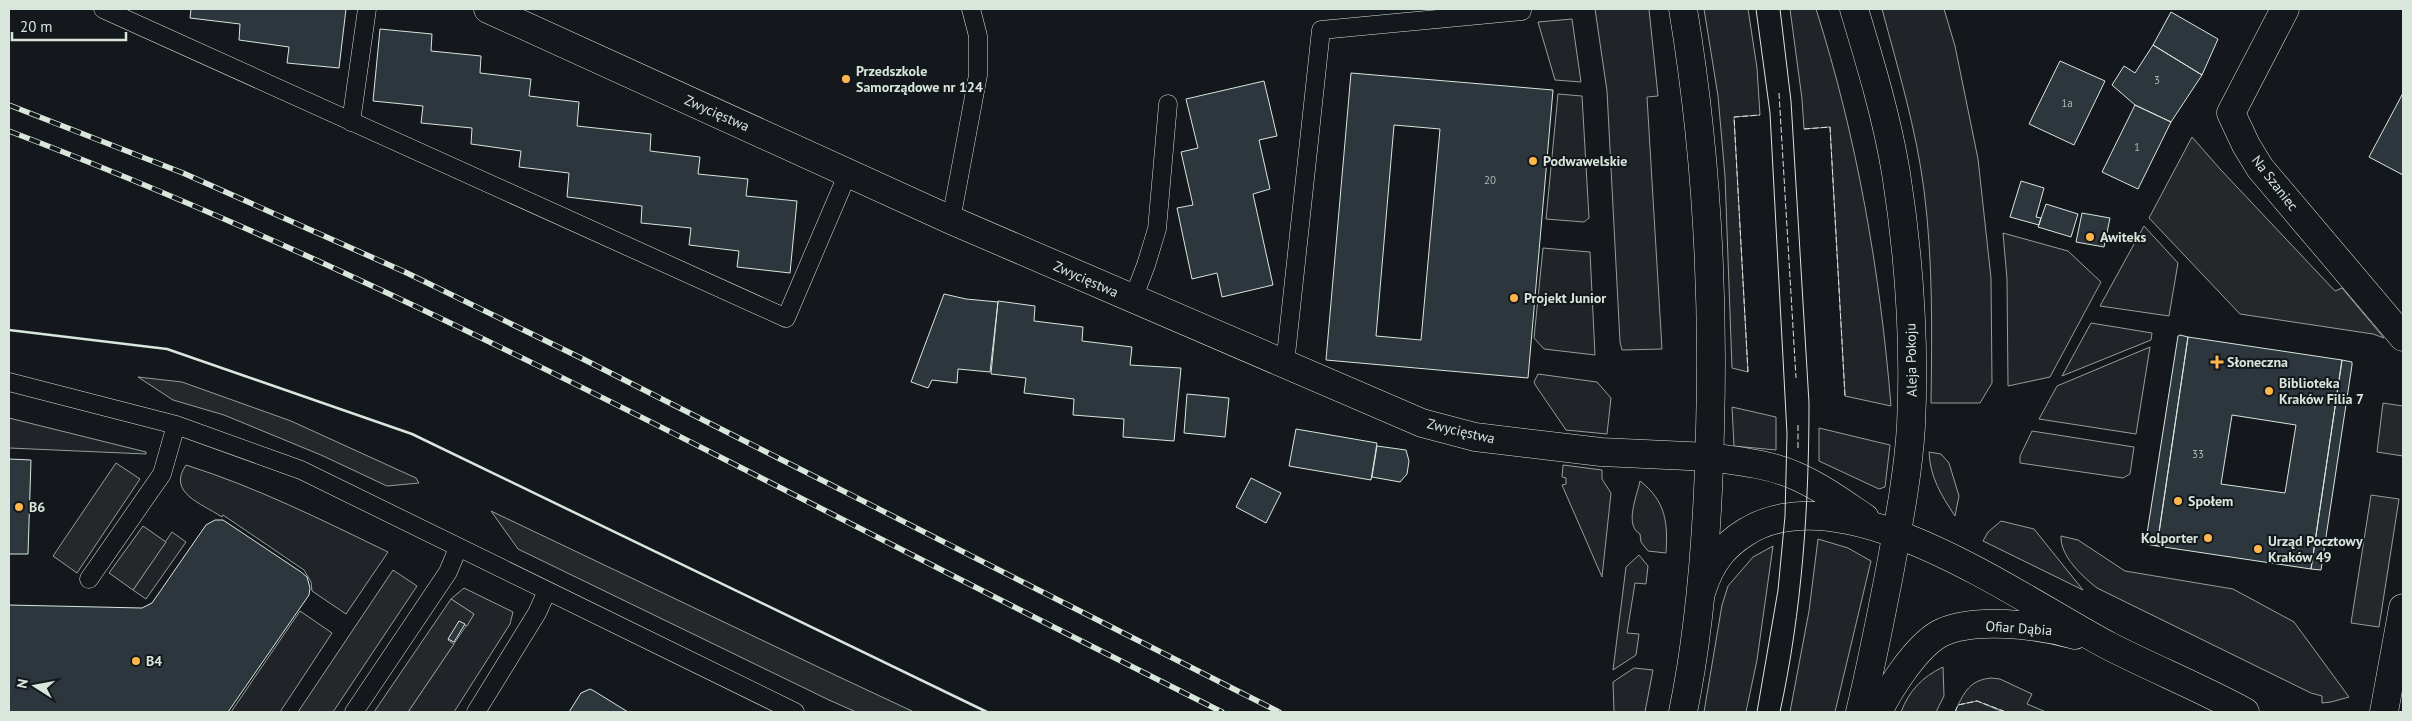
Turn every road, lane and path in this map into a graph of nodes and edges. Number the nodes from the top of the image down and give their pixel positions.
1 (103, 9) edge
2 (367, 9) edge
3 (488, 9) edge
4 (971, 9) edge
5 (1521, 9) edge
6 (1683, 9) edge
7 (1854, 9) edge
8 (2285, 9) edge
9 (1168, 104) dead end
10 (351, 122) junction
11 (848, 173) junction
12 (951, 220) junction
13 (1133, 299) junction
14 (2403, 337) edge
15 (1285, 364) junction
16 (9, 382) edge
17 (176, 425) junction
18 (1710, 457) junction
19 (1889, 531) junction
20 (458, 548) junction
21 (89, 579) dead end
22 (547, 591) junction
23 (1700, 599) junction
24 (2403, 608) edge
25 (2109, 646) junction
26 (354, 712) edge
27 (476, 712) edge
28 (794, 712) edge
29 (1683, 712) edge
30 (1860, 712) edge
31 (1878, 712) edge
32 (2242, 712) edge
33 (2384, 712) edge

1 - 10 lane
2 - 10 lane
3 - 11 street, Zwycięstwa
4 - 12 lane
5 - 15 lane
6 - 18 street
7 - 19 street, Aleja Pokoju
8 - 14 street, Na Szaniec
9 - 13 lane
10 - 11 lane
11 - 12 street, Zwycięstwa
12 - 13 street, Zwycięstwa
13 - 15 street, Zwycięstwa
15 - 18 street, Zwycięstwa
16 - 17 lane
17 - 20 lane
17 - 21 lane
18 - 19 street, Ofiar Dąbia
18 - 23 street
19 - 23 street, Ofiar Dąbia
19 - 25 street, Ofiar Dąbia
19 - 30 street, Aleja Pokoju
20 - 22 lane
20 - 26 lane
22 - 27 lane
22 - 28 lane
23 - 29 street
24 - 33 street
25 - 31 street, Ofiar Dąbia
25 - 32 street, Ofiar Dąbia

